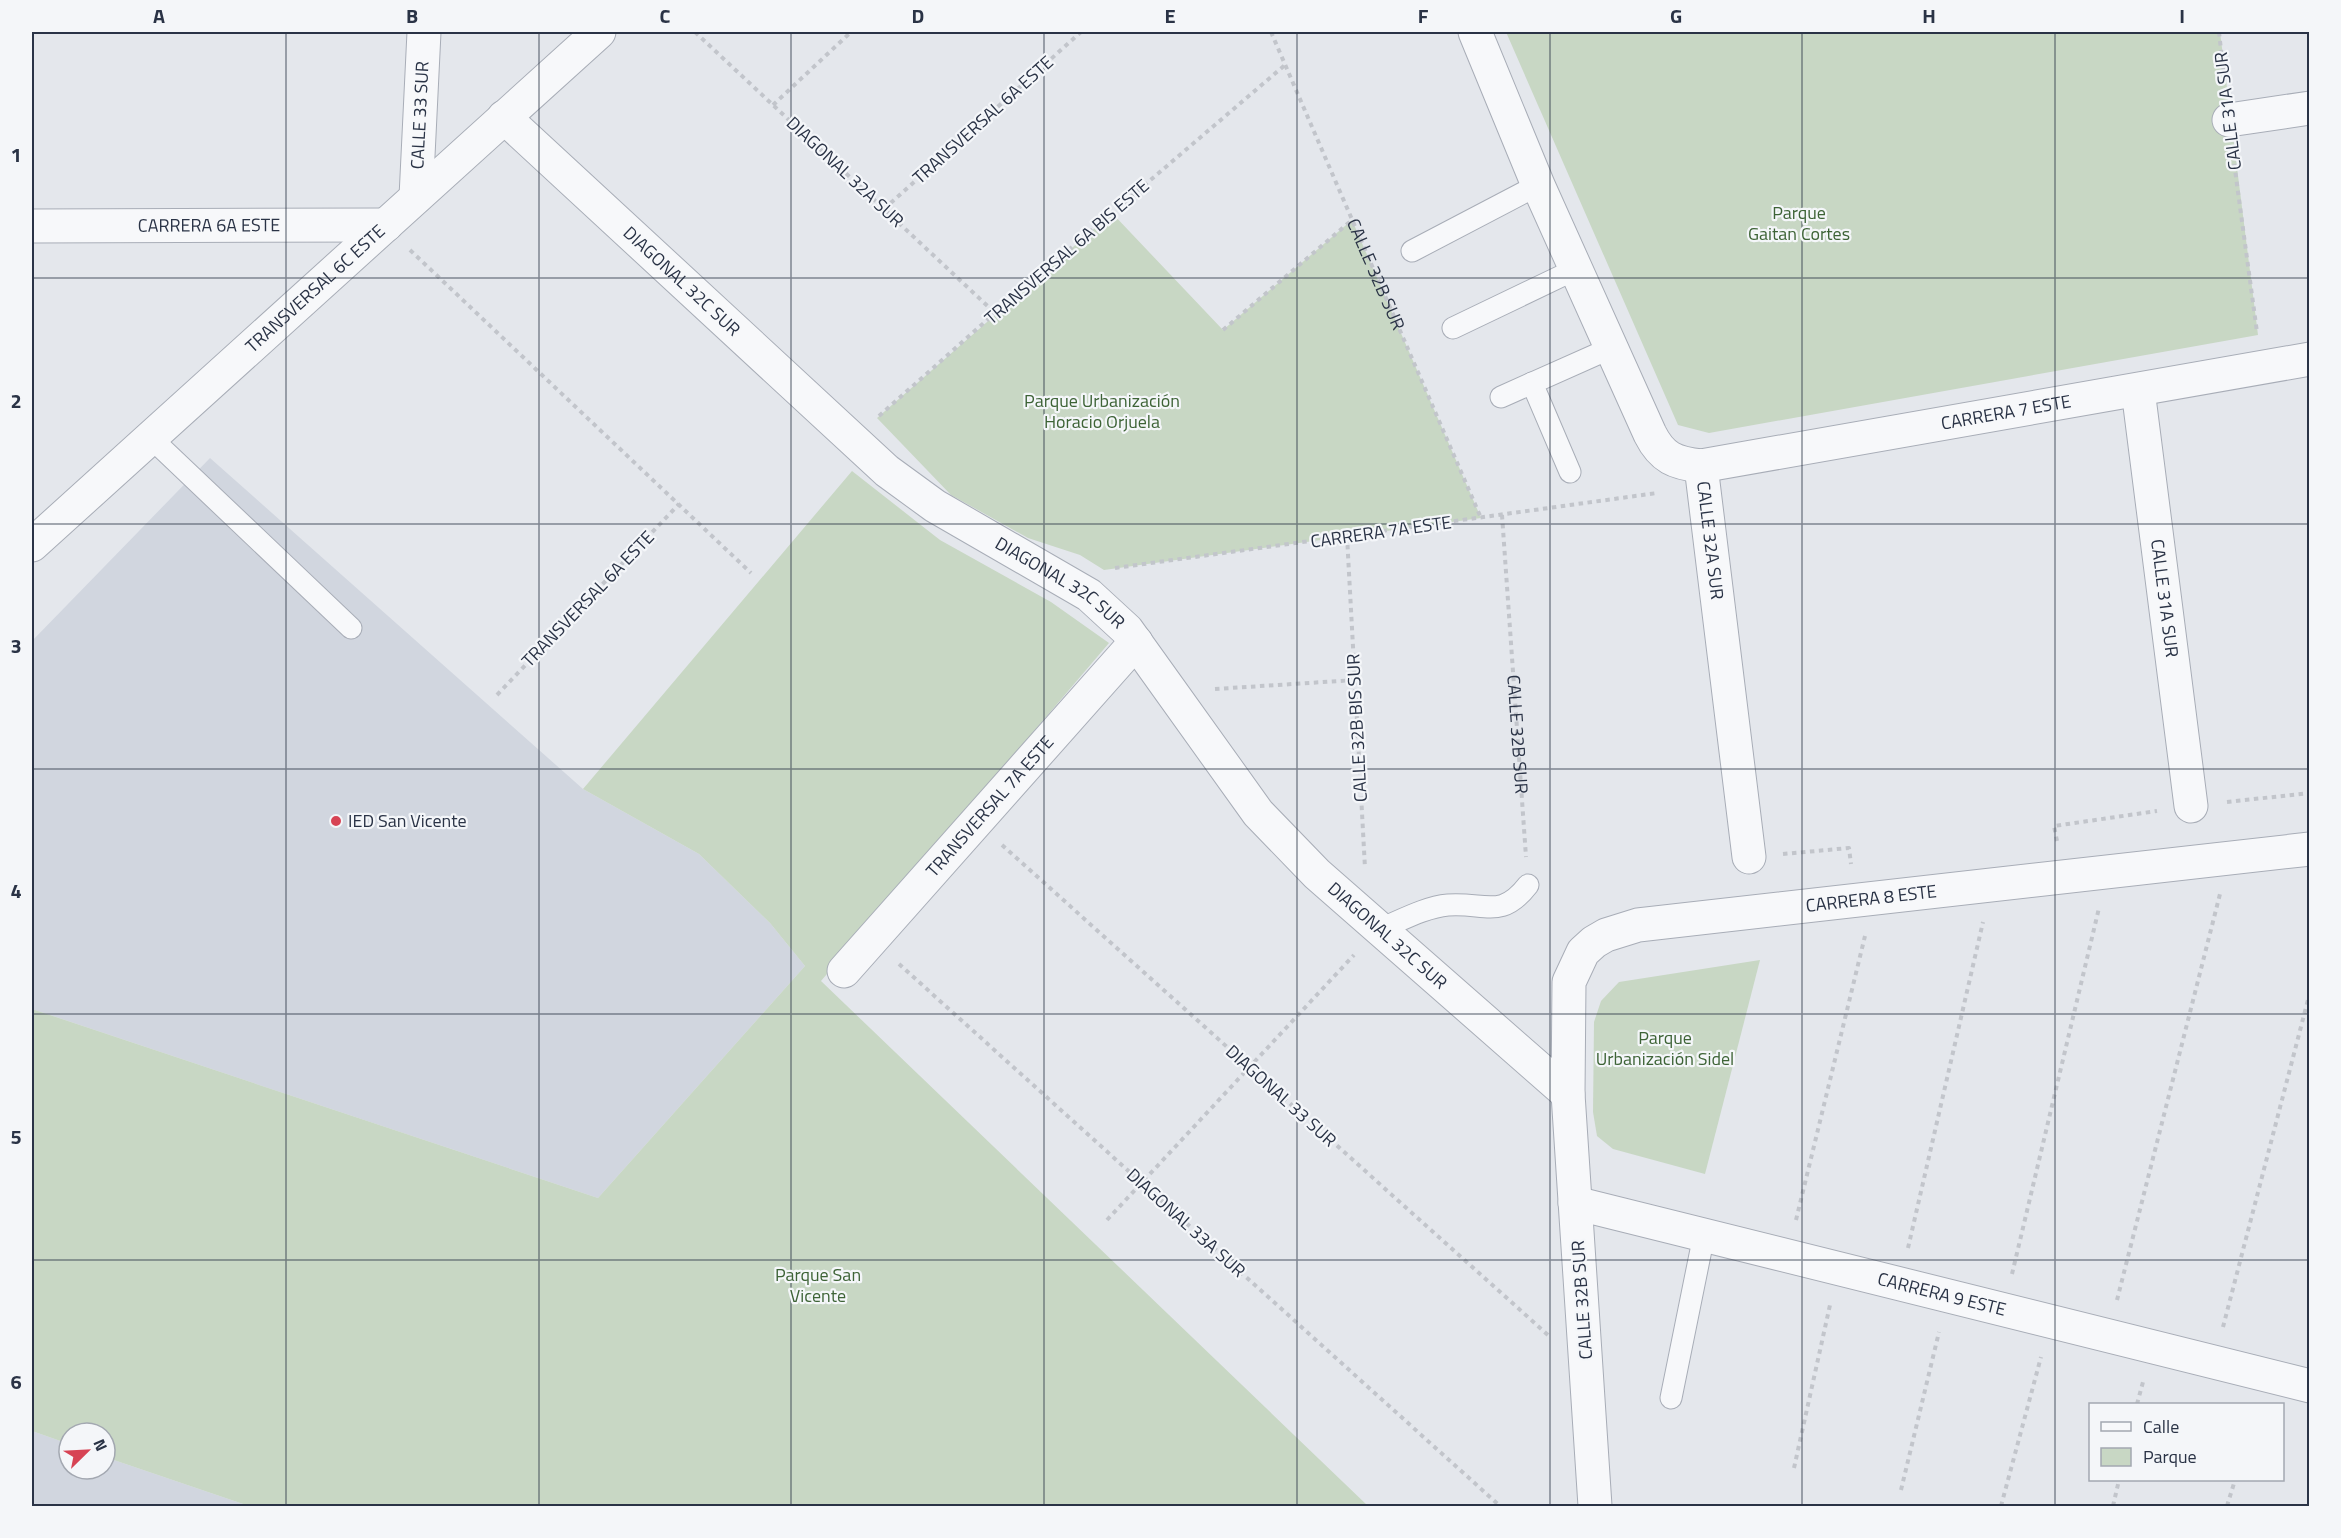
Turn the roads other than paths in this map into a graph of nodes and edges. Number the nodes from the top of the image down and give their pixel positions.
1 (424, 32) edge
2 (598, 32) edge
3 (1474, 32) edge
4 (2310, 108) edge
5 (504, 117) junction
6 (2229, 120) road end
7 (1538, 186) junction
8 (416, 198) junction
9 (386, 225) junction
10 (32, 226) edge
11 (1412, 251) dead end
12 (1576, 269) junction
13 (1453, 328) dead end
14 (1611, 348) junction
15 (2310, 359) edge
16 (1532, 383) junction
17 (2138, 390) junction
18 (1501, 397) dead end
19 (150, 437) junction
20 (1570, 472) dead end
21 (1702, 476) junction
22 (32, 545) edge
23 (351, 628) dead end
24 (1136, 642) junction
25 (2191, 807) dead end
26 (2310, 849) edge
27 (1749, 857) road end
28 (1528, 885) road end
29 (1373, 925) junction
30 (844, 971) dead end
31 (1568, 1094) junction
32 (1575, 1203) junction
33 (1704, 1235) junction
34 (2310, 1386) edge
35 (1671, 1398) dead end
36 (1595, 1506) edge

1 - 8 street, CALLE 33 SUR
2 - 5 street, TRANSVERSAL 6C ESTE
3 - 7 street, CALLE 32A SUR
4 - 6 street
5 - 8 street, TRANSVERSAL 6C ESTE
5 - 24 street, DIAGONAL 32C SUR
7 - 11 lane
7 - 12 street, CALLE 32A SUR
8 - 9 street, TRANSVERSAL 6C ESTE
9 - 10 street, CARRERA 6A ESTE
9 - 19 street, TRANSVERSAL 6C ESTE
12 - 13 lane
12 - 14 street, CALLE 32A SUR
14 - 16 lane
14 - 21 street, CALLE 32A SUR
15 - 17 street, CARRERA 7 ESTE
16 - 18 lane
16 - 20 lane
17 - 21 street, CARRERA 7 ESTE
17 - 25 street, CALLE 31A SUR
19 - 22 street, TRANSVERSAL 6C ESTE
19 - 23 lane
21 - 27 street, CALLE 32A SUR
24 - 29 street, DIAGONAL 32C SUR
24 - 30 street, TRANSVERSAL 7A ESTE
26 - 31 street, CARRERA 8 ESTE
28 - 29 lane
29 - 31 street, DIAGONAL 32C SUR
31 - 32 street, CALLE 32B SUR
32 - 33 street, CARRERA 9 ESTE
32 - 36 street, CALLE 32B SUR
33 - 34 street, CARRERA 9 ESTE
33 - 35 lane

